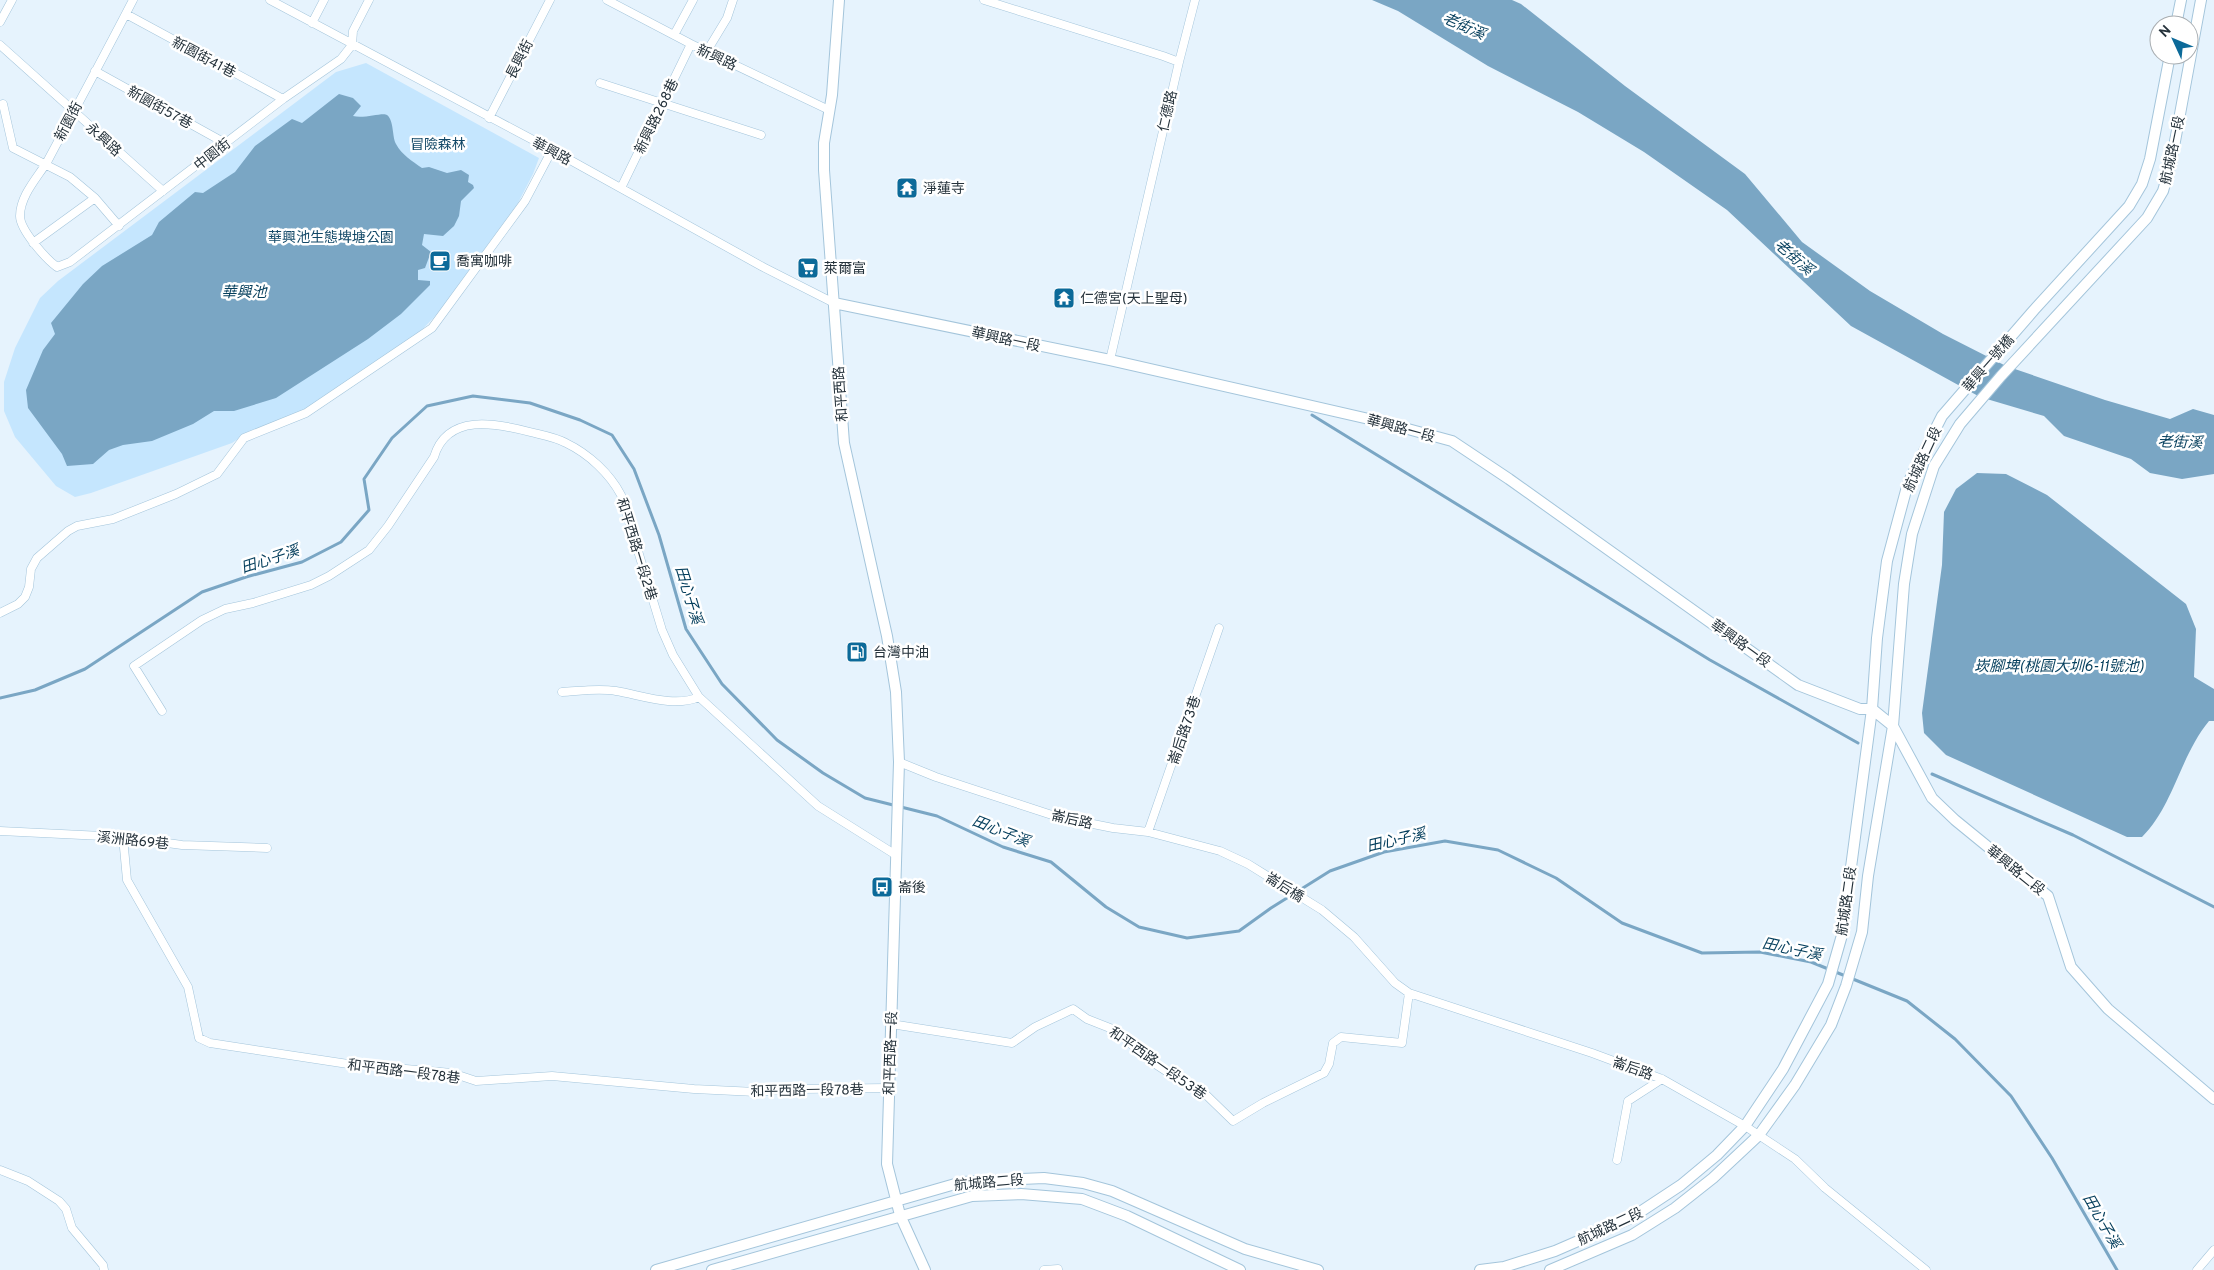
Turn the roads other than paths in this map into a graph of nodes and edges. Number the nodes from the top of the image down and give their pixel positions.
1 (12, 0) edge
2 (133, 0) edge
3 (270, 0) edge
4 (324, 0) edge
5 (369, 0) edge
6 (550, 0) edge
7 (607, 0) edge
8 (693, 0) edge
9 (733, 0) edge
10 (839, 0) edge
11 (984, 0) edge
12 (1195, 0) edge
13 (2181, 0) edge
14 (2201, 0) edge
15 (126, 14) junction
16 (2178, 15) edge
17 (0, 22) edge
18 (312, 23) junction
19 (674, 35) junction
20 (691, 44) junction
21 (0, 45) edge
22 (352, 45) junction
23 (707, 52) junction
24 (1178, 62) junction
25 (2168, 65) edge
26 (95, 71) junction
27 (600, 83) dead end
28 (283, 100) junction
29 (3, 104) dead end
30 (661, 104) junction
31 (829, 110) junction
32 (73, 112) junction
33 (489, 118) junction
34 (761, 135) dead end
35 (226, 143) junction
36 (552, 150) junction
37 (45, 164) junction
38 (621, 188) junction
39 (163, 191) junction
40 (95, 198) junction
41 (119, 226) junction
42 (33, 243) junction
43 (834, 302) junction
44 (2034, 310) joint
45 (2052, 320) joint
46 (1110, 360) junction
47 (1942, 416) joint
48 (1960, 424) joint
49 (0, 613) edge
50 (1219, 628) dead end
51 (562, 692) dead end
52 (699, 697) junction
53 (1872, 709) junction
54 (162, 711) dead end
55 (1893, 726) junction
56 (899, 762) junction
57 (896, 830) joint
58 (0, 831) edge
59 (1148, 832) junction
60 (123, 837) junction
61 (267, 848) dead end
62 (896, 855) junction
63 (1248, 864) joint
64 (1322, 910) joint
65 (1409, 993) junction
66 (892, 1024) junction
67 (1662, 1079) junction
68 (889, 1088) junction
69 (2214, 1100) edge
70 (1745, 1126) junction
71 (1758, 1135) junction
72 (1617, 1160) dead end
73 (0, 1170) edge
74 (896, 1200) junction
75 (900, 1215) junction
76 (2214, 1250) edge
77 (1058, 1269) dead end
78 (104, 1270) edge
79 (656, 1270) edge
80 (712, 1270) edge
81 (925, 1270) edge
82 (1044, 1270) edge
83 (1240, 1270) edge
84 (1318, 1270) edge
85 (1480, 1270) edge
86 (1550, 1270) edge
87 (1926, 1270) edge
88 (2197, 1270) edge

1 - 17 street
2 - 15 street, 新園街
3 - 18 street, 華興路
4 - 18 street
5 - 22 street, 中園街
6 - 33 street, 長興街
7 - 19 street, 新興路
8 - 19 street
9 - 23 street
10 - 31 street, 和平西路
11 - 24 street
12 - 24 street, 仁德路
13 - 16 street
14 - 45 street, 航城路一段
15 - 26 street, 新園街
15 - 28 street, 新園街41巷
18 - 22 street, 華興路
19 - 20 street, 新興路
20 - 23 street, 新興路
20 - 30 street, 新興路268巷
21 - 32 street, 永興路
22 - 28 street, 中園街
22 - 33 street, 華興路
23 - 31 street, 新興路
24 - 46 street, 仁德路
25 - 44 street, 航城路一段
26 - 32 street, 新園街
26 - 35 street, 新園街57巷
27 - 30 street
28 - 35 street, 中園街
29 - 37 street
30 - 34 street
30 - 38 street, 新興路268巷
31 - 43 street, 和平西路
32 - 37 street, 新園街
32 - 39 street, 永興路
33 - 36 street, 華興路
35 - 39 street, 中園街
36 - 38 street, 華興路
36 - 49 street
37 - 40 street
37 - 42 street, 新園街
38 - 43 street, 華興路
39 - 41 street, 中園街
40 - 41 street
40 - 42 street
41 - 42 street, 中園街
43 - 46 street, 華興路一段
43 - 56 street, 和平西路
44 - 47 street, 華興一號橋
45 - 48 street, 華興一號橋
46 - 53 street, 華興路一段
47 - 53 street, 航城路二段
48 - 55 street, 航城路二段
50 - 59 street, 崙后路73巷
51 - 52 street
52 - 54 street, 和平西路一段2巷
52 - 62 street, 和平西路一段2巷
53 - 55 street, 華興路一段
53 - 70 street, 航城路二段
55 - 69 street, 華興路二段
55 - 71 street, 航城路二段
56 - 57 street, 和平西路
56 - 59 street, 崙后路
57 - 62 street, 和平西路一段
58 - 60 street, 溪洲路69巷
59 - 63 street, 崙后路
60 - 61 street, 溪洲路69巷
60 - 68 street, 和平西路一段78巷
62 - 66 street, 和平西路一段
63 - 64 street, 崙后橋
64 - 65 street, 崙后路
65 - 66 street, 和平西路一段53巷
65 - 67 street, 崙后路
66 - 68 street, 和平西路一段
67 - 70 street, 崙后路
67 - 72 street
68 - 74 street, 和平西路一段
70 - 71 street, 崙后路
70 - 85 street, 航城路二段
71 - 86 street, 航城路二段
71 - 87 street, 崙后路
73 - 78 street
74 - 75 street, 和平西路一段
74 - 79 street, 航城路二段
74 - 84 street, 航城路二段
75 - 80 street, 航城路二段
75 - 81 street, 和平西路一段
75 - 83 street, 航城路二段
76 - 88 street
77 - 82 street

